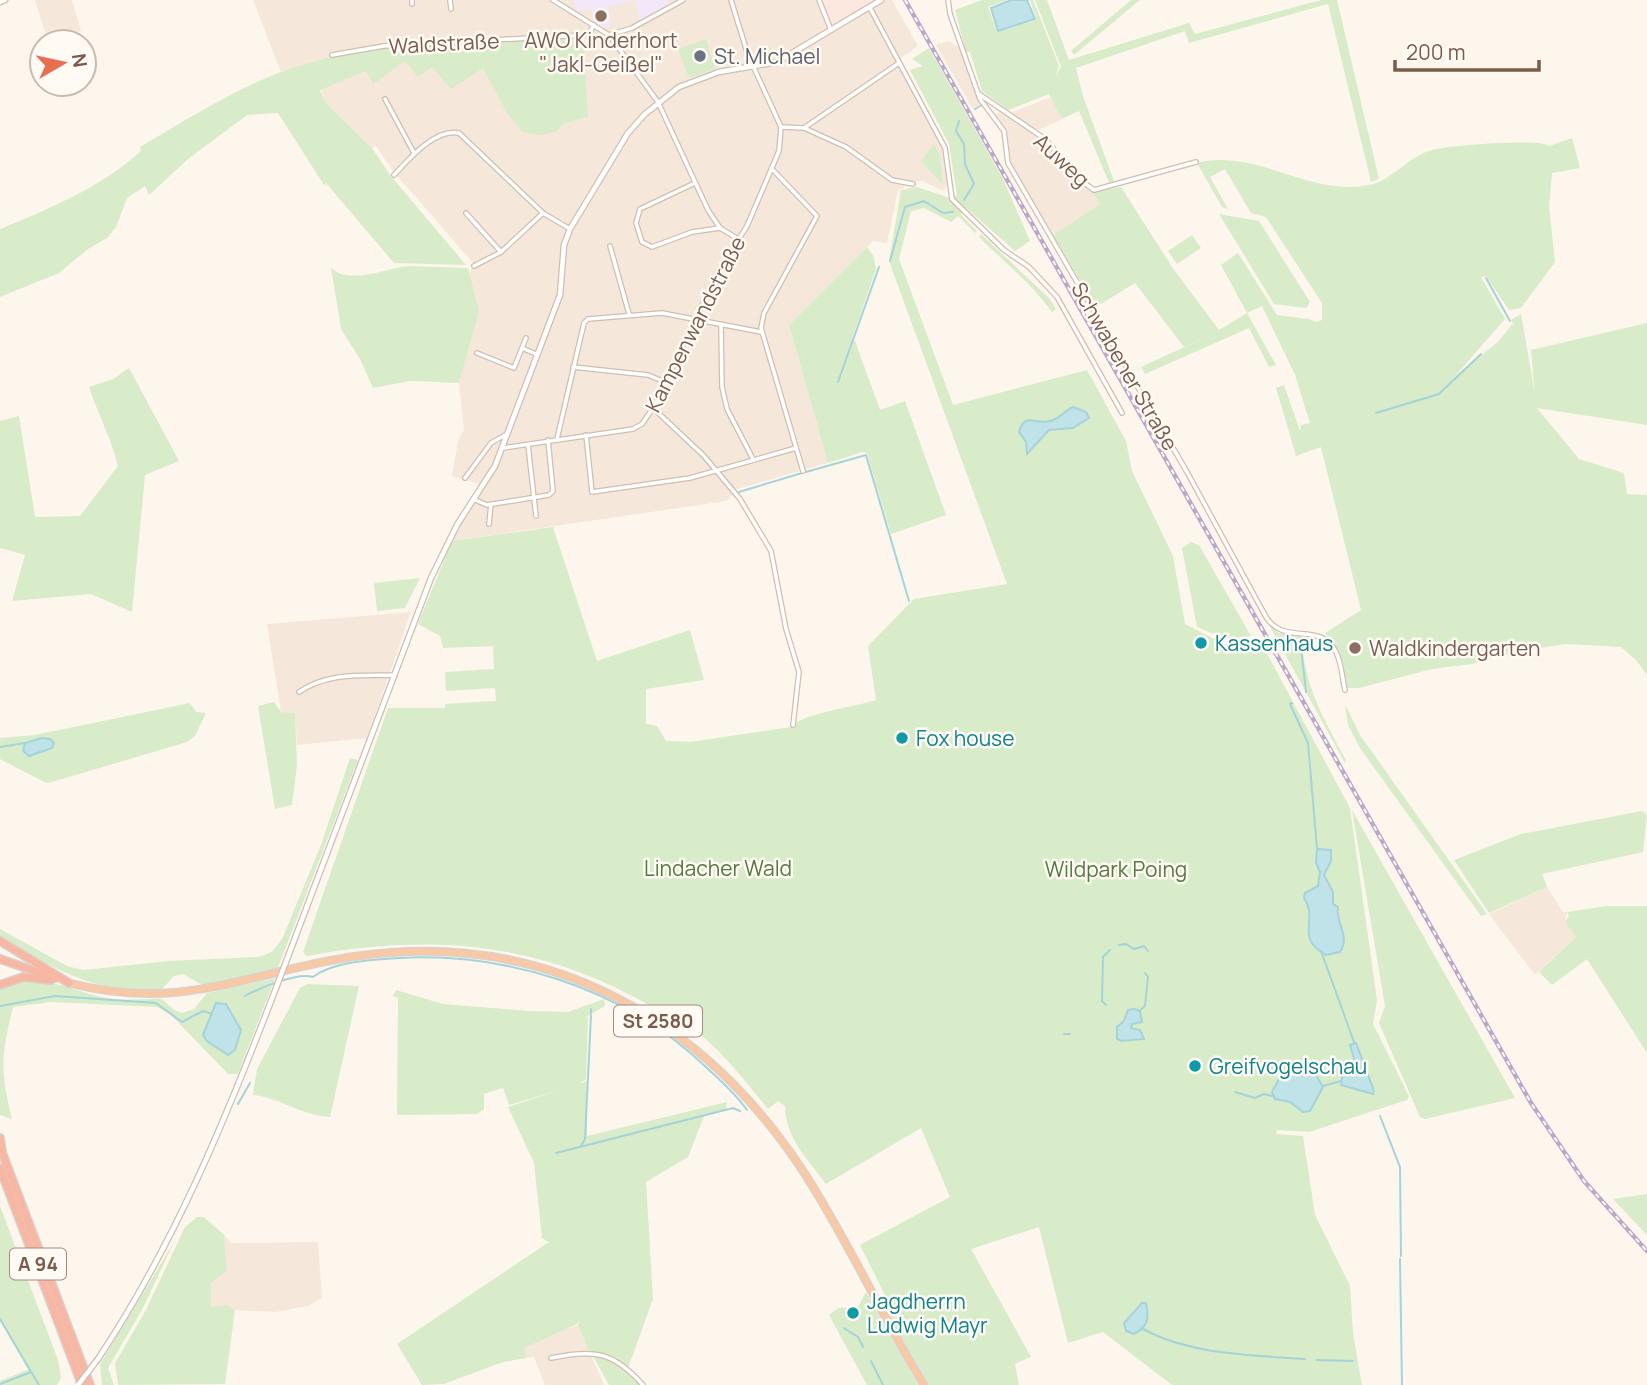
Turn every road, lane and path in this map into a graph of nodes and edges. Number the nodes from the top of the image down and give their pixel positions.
1 (5, 0) edge
2 (450, 0) edge
3 (553, 0) edge
4 (683, 0) edge
5 (731, 0) edge
6 (819, 0) edge
7 (881, 0) edge
8 (948, 0) edge
9 (0, 2) edge
10 (672, 3) edge
11 (869, 7) junction
12 (451, 9) dead end
13 (594, 25) junction
14 (831, 30) junction
15 (609, 35) junction
16 (332, 55) dead end
17 (900, 63) junction
18 (753, 67) junction
19 (978, 93) junction
20 (385, 99) dead end
21 (658, 102) junction
22 (781, 127) junction
23 (804, 128) junction
24 (414, 153) junction
25 (1196, 162) dead end
26 (773, 170) junction
27 (394, 175) dead end
28 (695, 183) junction
29 (913, 184) dead end
30 (466, 213) dead end
31 (543, 213) junction
32 (720, 228) junction
33 (570, 229) junction
34 (738, 239) junction
35 (610, 246) dead end
36 (501, 252) junction
37 (474, 266) dead end
38 (629, 314) junction
39 (696, 318) junction
40 (721, 324) junction
41 (761, 332) junction
42 (526, 338) dead end
43 (522, 348) junction
44 (477, 353) dead end
45 (536, 354) junction
46 (573, 367) junction
47 (665, 382) junction
48 (653, 408) junction
49 (1122, 413) dead end
50 (505, 435) junction
51 (586, 435) junction
52 (557, 439) junction
53 (548, 440) junction
54 (528, 444) junction
55 (500, 447) junction
56 (796, 448) junction
57 (753, 460) junction
58 (715, 471) junction
59 (803, 471) dead end
60 (465, 478) dead end
61 (533, 498) junction
62 (473, 499) junction
63 (491, 504) junction
64 (536, 516) dead end
65 (489, 524) dead end
66 (394, 675) junction
67 (1345, 691) dead end
68 (299, 692) dead end
69 (793, 725) dead end
70 (0, 941) edge
71 (0, 958) edge
72 (69, 983) junction
73 (0, 985) edge
74 (0, 1138) edge
75 (1, 1150) edge
76 (0, 1168) edge
77 (0, 1180) edge
78 (12, 1197) junction
79 (551, 1358) dead end
80 (80, 1385) edge
81 (90, 1385) edge
82 (643, 1385) edge
83 (924, 1385) edge

1 - 9 street
2 - 12 street
3 - 13 street
4 - 10 street
5 - 18 street
6 - 14 street
7 - 11 street
8 - 19 street, Schwabener Straße
10 - 15 street
11 - 14 street
11 - 17 street
13 - 15 street
13 - 16 street, Waldstraße
14 - 18 street
15 - 21 street
17 - 23 street
17 - 49 street
18 - 21 street
18 - 22 street
19 - 25 street, Auweg
19 - 67 street, Schwabener Straße
20 - 24 street
21 - 28 street
21 - 33 street
22 - 23 street
22 - 26 street, Kampenwandstraße
23 - 29 street
24 - 27 street
24 - 31 street
26 - 34 street, Kampenwandstraße
26 - 41 street
28 - 32 street
28 - 32 street
30 - 36 street
31 - 33 street
31 - 36 street
32 - 34 street
33 - 45 street
34 - 39 street, Kampenwandstraße
35 - 38 street
36 - 37 street
38 - 39 street
38 - 46 street
39 - 40 street
39 - 47 street, Kampenwandstraße
40 - 41 street
40 - 57 street
41 - 56 street
42 - 43 street
43 - 44 street
43 - 45 street
45 - 50 street
46 - 47 street
46 - 52 street
47 - 48 street, Kampenwandstraße
48 - 51 street, Kampenwandstraße
48 - 58 street
50 - 55 street
50 - 60 street
51 - 52 street, Kampenwandstraße
51 - 58 street
52 - 53 street, Kampenwandstraße
53 - 54 street, Kampenwandstraße
53 - 61 street
54 - 55 street, Kampenwandstraße
54 - 61 street
55 - 62 street
56 - 57 street
56 - 59 street
57 - 58 street
58 - 69 street
61 - 63 street
61 - 64 street
62 - 63 street
62 - 66 street
63 - 65 street
66 - 68 street
66 - 80 street, bridge
70 - 72 highway
71 - 72 highway, St 2580
72 - 73 highway
72 - 83 highway, St 2580
74 - 75 highway
75 - 81 highway, A 94
76 - 78 highway, A 94
77 - 78 highway
78 - 80 highway, A 94
79 - 82 street

